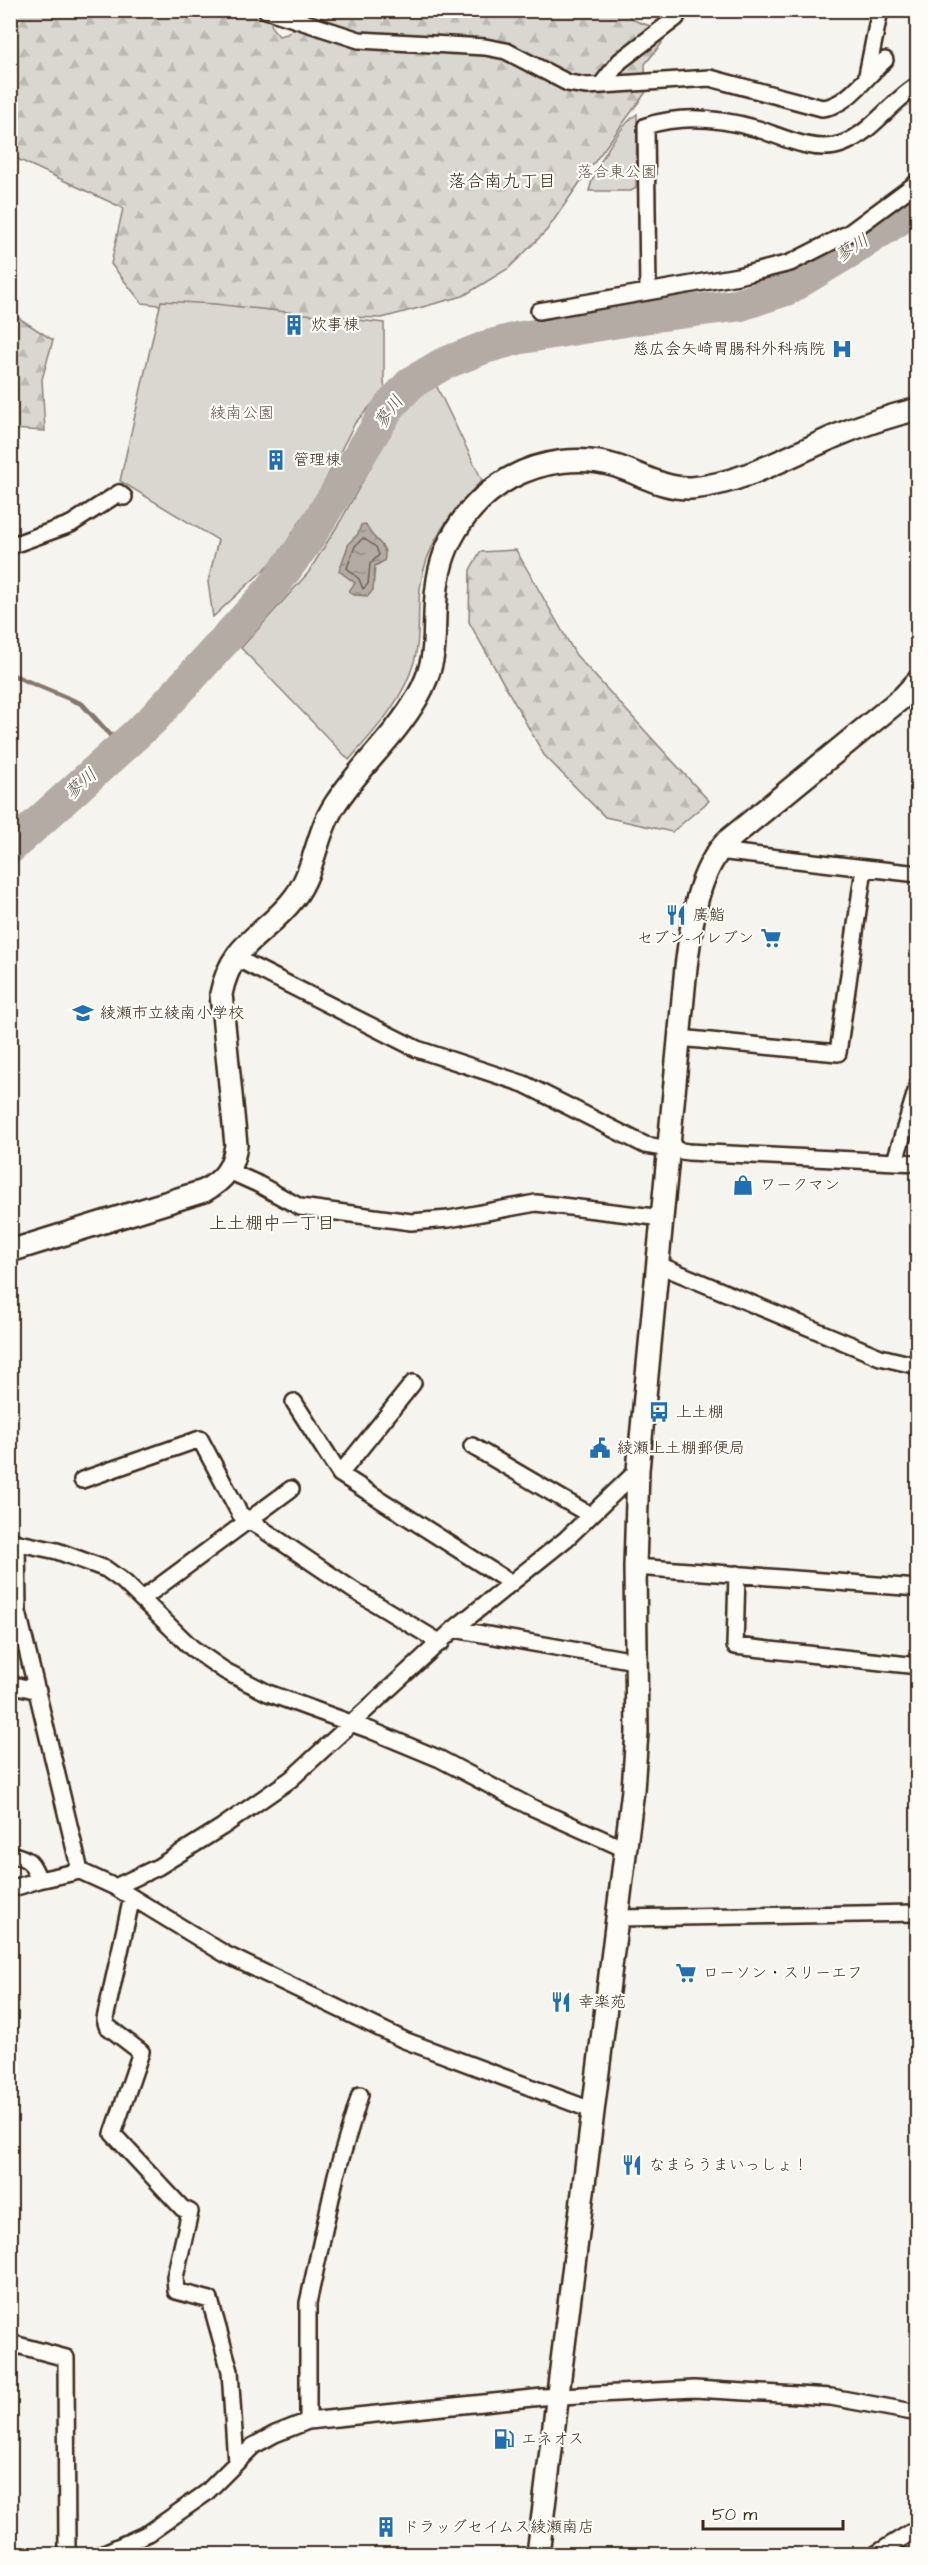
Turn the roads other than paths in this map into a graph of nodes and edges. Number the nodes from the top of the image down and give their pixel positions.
1 (266, 10) edge
2 (680, 10) edge
3 (880, 10) edge
4 (885, 60) dead end
5 (867, 75) junction
6 (601, 85) junction
7 (918, 85) edge
8 (918, 182) edge
9 (648, 292) junction
10 (539, 310) dead end
11 (918, 409) edge
12 (124, 497) dead end
13 (10, 546) edge
14 (918, 681) edge
15 (718, 851) junction
16 (864, 868) junction
17 (918, 874) edge
18 (234, 957) junction
19 (679, 1038) junction
20 (918, 1085) edge
21 (669, 1151) junction
22 (895, 1161) junction
23 (918, 1163) edge
24 (229, 1171) junction
25 (663, 1218) junction
26 (10, 1251) edge
27 (659, 1265) junction
28 (918, 1366) edge
29 (412, 1383) dead end
30 (294, 1402) dead end
31 (472, 1446) dead end
32 (638, 1470) junction
33 (340, 1474) junction
34 (82, 1480) dead end
35 (291, 1489) dead end
36 (590, 1515) junction
37 (247, 1519) junction
38 (14, 1542) edge
39 (635, 1566) junction
40 (737, 1574) junction
41 (511, 1582) junction
42 (918, 1588) edge
43 (142, 1599) junction
44 (454, 1629) junction
45 (441, 1643) junction
46 (635, 1661) junction
47 (918, 1666) edge
48 (10, 1684) edge
49 (38, 1691) junction
50 (352, 1724) junction
51 (627, 1850) junction
52 (10, 1854) edge
53 (80, 1871) junction
54 (39, 1880) junction
55 (115, 1887) junction
56 (10, 1889) edge
57 (132, 1897) junction
58 (918, 1913) edge
59 (619, 1918) junction
60 (360, 2095) dead end
61 (594, 2111) junction
62 (10, 2343) edge
63 (557, 2396) junction
64 (918, 2413) edge
65 (308, 2421) junction
66 (236, 2463) junction
67 (918, 2528) edge
68 (67, 2554) edge
69 (102, 2554) edge
70 (538, 2554) edge
71 (876, 2554) edge

1 - 6 street
2 - 6 street
3 - 5 street
4 - 5 street
5 - 6 street
7 - 9 street
8 - 9 street
9 - 10 street
11 - 18 street
12 - 13 street
14 - 15 street
15 - 16 street
15 - 19 street
16 - 17 street
16 - 19 street
18 - 21 street
18 - 24 street
19 - 21 street
20 - 22 street
21 - 22 street
21 - 25 street
22 - 23 street
24 - 25 street
24 - 26 street
25 - 27 street
27 - 28 street
27 - 32 street
29 - 33 street
30 - 33 street
31 - 36 street
32 - 36 street
32 - 39 street
33 - 41 street
34 - 37 street
35 - 37 street
36 - 41 street
37 - 43 street
37 - 45 street
38 - 43 street
38 - 49 street
39 - 40 street
39 - 46 street
40 - 42 street
40 - 47 street
41 - 44 street
43 - 50 street
44 - 45 street
44 - 46 street
45 - 50 street
46 - 51 street
48 - 49 street
49 - 53 street
50 - 51 street
50 - 55 street
51 - 59 street
52 - 54 street
53 - 54 street
53 - 55 street
54 - 56 street
55 - 57 street
57 - 61 street
57 - 66 street
58 - 59 street
59 - 61 street
60 - 65 street
61 - 63 street
62 - 68 street
63 - 64 street
63 - 65 street
63 - 70 street
65 - 66 street
66 - 69 street
67 - 71 street

